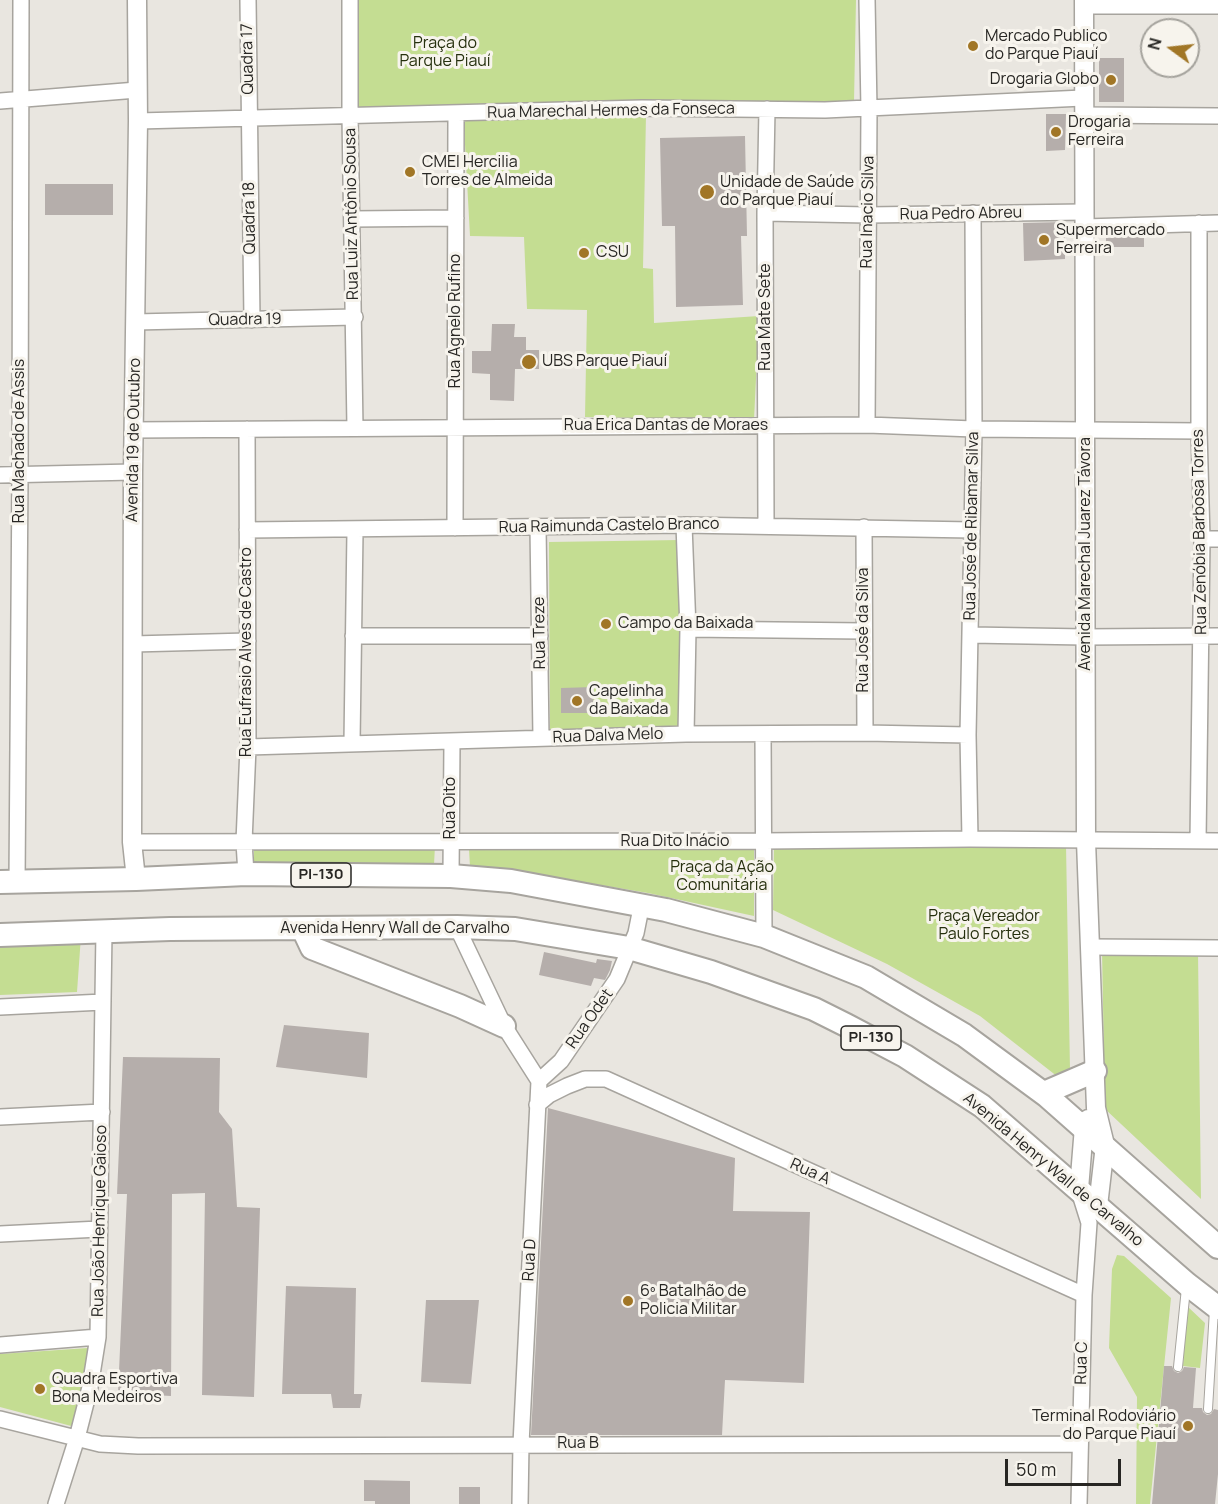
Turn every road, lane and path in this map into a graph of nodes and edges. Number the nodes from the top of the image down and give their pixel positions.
1 (21, 0) edge
2 (137, 0) edge
3 (248, 0) edge
4 (350, 0) edge
5 (867, 0) edge
6 (1084, 3) edge
7 (1218, 6) edge
8 (137, 90) junction
9 (21, 99) junction
10 (0, 101) edge
11 (1084, 106) junction
12 (869, 108) junction
13 (767, 109) junction
14 (456, 114) junction
15 (350, 116) junction
16 (1218, 116) edge
17 (249, 117) junction
18 (138, 121) junction
19 (765, 213) junction
20 (973, 213) junction
21 (868, 215) junction
22 (352, 219) junction
23 (456, 219) junction
24 (1085, 219) junction
25 (1199, 223) junction
26 (1218, 223) edge
27 (355, 317) junction
28 (252, 320) junction
29 (135, 322) junction
30 (767, 425) junction
31 (867, 425) junction
32 (455, 427) junction
33 (355, 428) junction
34 (247, 429) junction
35 (974, 429) junction
36 (133, 430) junction
37 (1086, 430) junction
38 (1199, 430) junction
39 (133, 472) junction
40 (21, 474) junction
41 (0, 475) edge
42 (684, 525) junction
43 (766, 525) junction
44 (538, 527) junction
45 (864, 527) junction
46 (455, 528) junction
47 (247, 531) junction
48 (355, 531) junction
49 (972, 531) junction
50 (1210, 539) edge
51 (688, 629) junction
52 (863, 631) junction
53 (971, 634) junction
54 (353, 636) junction
55 (540, 636) junction
56 (1202, 636) junction
57 (1218, 636) edge
58 (1085, 637) junction
59 (248, 641) junction
60 (133, 644) junction
61 (865, 733) junction
62 (686, 734) junction
63 (763, 734) junction
64 (968, 735) junction
65 (541, 738) junction
66 (452, 741) junction
67 (352, 742) junction
68 (248, 747) junction
69 (970, 839) junction
70 (764, 841) junction
71 (1086, 841) junction
72 (244, 842) junction
73 (451, 842) junction
74 (1198, 842) junction
75 (1218, 842) edge
76 (132, 843) junction
77 (246, 874) junction
78 (451, 876) junction
79 (136, 879) junction
80 (8, 882) edge
81 (639, 905) junction
82 (457, 927) junction
83 (303, 929) junction
84 (104, 931) junction
85 (0, 935) edge
86 (764, 936) junction
87 (1090, 947) junction
88 (629, 948) junction
89 (1218, 948) edge
90 (103, 1002) junction
91 (0, 1007) edge
92 (504, 1026) junction
93 (1095, 1071) junction
94 (539, 1081) junction
95 (1044, 1093) junction
96 (537, 1105) junction
97 (1096, 1108) junction
98 (102, 1112) junction
99 (0, 1117) edge
100 (1084, 1127) junction
101 (1105, 1145) junction
102 (1079, 1189) junction
103 (1094, 1215) junction
104 (99, 1229) junction
105 (0, 1234) edge
106 (1218, 1247) edge
107 (1186, 1284) junction
108 (1084, 1295) junction
109 (1217, 1306) edge
110 (98, 1337) junction
111 (0, 1345) edge
112 (1178, 1367) dead end
113 (1208, 1409) dead end
114 (0, 1419) edge
115 (77, 1438) junction
116 (521, 1444) junction
117 (1080, 1444) junction
118 (56, 1504) edge
119 (520, 1504) edge
120 (1079, 1504) edge

1 - 9 street, Rua Machado de Assis
2 - 8 street, Avenida 19 de Outubro
3 - 17 street, Quadra 17
4 - 15 street, Rua Luiz Antônio Sousa
5 - 12 street, Rua Inacio Silva
6 - 7 street
6 - 11 street, Avenida Marechal Juarez Távora
8 - 9 street
8 - 18 street, Avenida 19 de Outubro
9 - 10 street
9 - 40 street, Rua Machado de Assis
11 - 12 street, Rua Marechal Hermes da Fonseca
11 - 16 street, Rua Marechal Hermes da Fonseca
11 - 24 street, Avenida Marechal Juarez Távora
12 - 13 street, Rua Marechal Hermes da Fonseca
12 - 21 street, Rua Inacio Silva
13 - 14 street, Rua Marechal Hermes da Fonseca
13 - 19 street, Rua Mate Sete
14 - 15 street, Rua Marechal Hermes da Fonseca
14 - 23 street, Rua Agnelo Rufino
15 - 17 street, Rua Marechal Hermes da Fonseca
15 - 22 street, Rua Luiz Antônio Sousa
17 - 18 street, Rua Marechal Hermes da Fonseca
17 - 28 street, Quadra 18
18 - 29 street, Avenida 19 de Outubro
19 - 21 street, Rua Pedro Abreu
19 - 30 street, Rua Mate Sete
20 - 21 street, Rua Pedro Abreu
20 - 24 street, Rua Pedro Abreu
20 - 35 street, Rua José de Ribamar Silva
21 - 31 street, Rua Inacio Silva
22 - 23 street
22 - 27 street, Rua Luiz Antônio Sousa
23 - 32 street, Rua Agnelo Rufino
24 - 25 street, Rua Pedro Abreu
24 - 37 street, Avenida Marechal Juarez Távora
25 - 26 street, Rua Pedro Abreu
25 - 38 street, Rua Zenóbia Barbosa Torres
27 - 28 street, Quadra 19
27 - 33 street, Rua Luiz Antônio Sousa
28 - 29 street, Quadra 19
29 - 36 street, Avenida 19 de Outubro
30 - 31 street, Rua Erica Dantas de Moraes
30 - 32 street, Rua Erica Dantas de Moraes
30 - 43 street, Rua Mate Sete
31 - 35 street, Rua Erica Dantas de Moraes
32 - 33 street, Rua Erica Dantas de Moraes
32 - 46 street, Rua Agnelo Rufino
33 - 34 street, Rua Erica Dantas de Moraes
34 - 36 street, Rua Erica Dantas de Moraes
34 - 47 street, Rua Eufrasio Alves de Castro
35 - 37 street, Rua Erica Dantas de Moraes
35 - 49 street, Rua José de Ribamar Silva
36 - 39 street, Avenida 19 de Outubro
37 - 38 street, Rua Erica Dantas de Moraes
37 - 58 street, Avenida Marechal Juarez Távora
38 - 50 street, Rua Zenóbia Barbosa Torres
39 - 40 street
39 - 60 street, Avenida 19 de Outubro
40 - 41 street
40 - 80 street, Rua Machado de Assis
42 - 43 street, Rua Raimunda Castelo Branco
42 - 44 street, Rua Raimunda Castelo Branco
42 - 51 street
43 - 45 street, Rua Raimunda Castelo Branco
44 - 46 street, Rua Raimunda Castelo Branco
44 - 55 street, Rua Treze
45 - 49 street, Rua Raimunda Castelo Branco
45 - 52 street, Rua José da Silva
46 - 48 street, Rua Raimunda Castelo Branco
47 - 48 street, Rua Raimunda Castelo Branco
47 - 59 street, Rua Eufrasio Alves de Castro
48 - 54 street
49 - 53 street, Rua José de Ribamar Silva
50 - 56 street, Rua Zenóbia Barbosa Torres
51 - 52 street
51 - 62 street
52 - 61 street, Rua José da Silva
53 - 58 street
53 - 64 street, Rua José de Ribamar Silva
54 - 55 street
54 - 67 street
55 - 65 street, Rua Treze
56 - 57 street
56 - 58 street
56 - 74 street, Rua Zenóbia Barbosa Torres
58 - 71 street, Avenida Marechal Juarez Távora
59 - 60 street
59 - 68 street, Rua Eufrasio Alves de Castro
60 - 76 street, Avenida 19 de Outubro
61 - 63 street, Rua Dalva Melo
61 - 64 street, Rua Dalva Melo
62 - 63 street, Rua Dalva Melo
62 - 65 street, Rua Dalva Melo
63 - 70 street
64 - 69 street, Rua José de Ribamar Silva
65 - 66 street, Rua Dalva Melo
66 - 67 street, Rua Dalva Melo
66 - 73 street, Rua Oito
67 - 68 street, Rua Dalva Melo
68 - 72 street, Rua Eufrasio Alves de Castro
69 - 70 street, Rua Dito Inácio
69 - 71 street, Rua Dito Inácio
70 - 73 street, Rua Dito Inácio
70 - 86 street
71 - 74 street, Rua Dito Inácio
71 - 87 street, Avenida Marechal Juarez Távora
72 - 73 street, Rua Dito Inácio
72 - 76 street, Rua Dito Inácio
72 - 77 street, Rua Eufrasio Alves de Castro
73 - 78 street, Rua Oito
74 - 75 street, Rua Dito Inácio
76 - 79 street, Avenida 19 de Outubro
77 - 78 main road, PI-130
77 - 79 main road, PI-130
78 - 81 main road, PI-130
79 - 80 main road, PI-130
81 - 86 main road, PI-130
81 - 88 street, Rua Odet
82 - 83 main road, Avenida Henry Wall de Carvalho / PI-130
82 - 88 main road, Avenida Henry Wall de Carvalho / PI-130
82 - 92 street
83 - 84 main road, Avenida Henry Wall de Carvalho / PI-130
83 - 92 main road
84 - 85 main road, Avenida Henry Wall de Carvalho / PI-130
84 - 90 street, Rua João Henrique Gaioso
86 - 95 main road, PI-130
87 - 89 street
87 - 93 street, Avenida Marechal Juarez Távora
88 - 94 street, Rua Odet
88 - 102 main road, Avenida Henry Wall de Carvalho / PI-130
90 - 91 street
90 - 98 street, Rua João Henrique Gaioso
92 - 94 street
93 - 95 main road
93 - 97 street, Avenida Marechal Juarez Távora
94 - 96 street, Rua D
95 - 100 main road, PI-130
96 - 108 street, Rua A
96 - 116 street, Rua D
97 - 100 street
97 - 101 street, Avenida Marechal Juarez Távora
98 - 99 street
98 - 104 street, Rua João Henrique Gaioso
100 - 101 main road, PI-130
100 - 102 street
101 - 103 street
101 - 106 main road, PI-130
102 - 103 main road, Avenida Henry Wall de Carvalho / PI-130
103 - 107 main road, Avenida Henry Wall de Carvalho / PI-130
103 - 108 street, Rua C
104 - 105 street
104 - 110 street, Rua João Henrique Gaioso
107 - 109 main road, Avenida Henry Wall de Carvalho / PI-130
107 - 112 lane
108 - 117 street, Rua C
109 - 113 lane
110 - 111 street
110 - 115 street, Rua João Henrique Gaioso
114 - 115 street, Rua B
115 - 116 street, Rua B
115 - 118 street, Rua João Henrique Gaioso
116 - 117 street, Rua B
116 - 119 street, Rua D
117 - 120 street, Rua C

